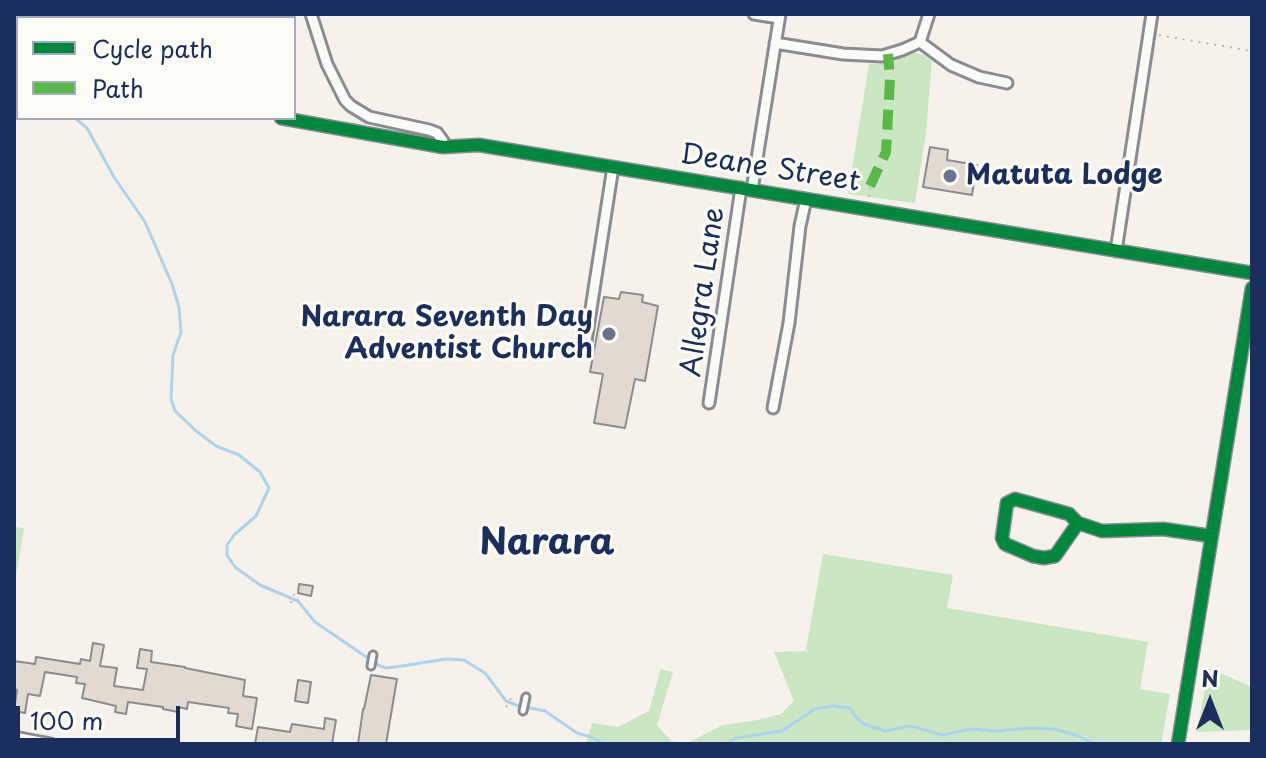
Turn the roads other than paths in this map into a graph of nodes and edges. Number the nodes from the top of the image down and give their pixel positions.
1 (311, 14) edge
2 (754, 14) edge
3 (929, 14) edge
4 (1152, 14) edge
5 (779, 16) edge
6 (920, 42) junction
7 (775, 43) junction
8 (1007, 83) dead end
9 (292, 120) edge
10 (443, 147) junction
11 (613, 167) junction
12 (741, 188) junction
13 (752, 190) junction
14 (806, 199) junction
15 (1116, 251) junction
16 (1252, 273) edge
17 (1252, 288) edge
18 (586, 341) dead end
19 (709, 403) dead end
20 (773, 408) dead end
21 (1078, 523) junction
22 (1211, 536) junction
23 (373, 655) dead end
24 (371, 666) dead end
25 (526, 697) dead end
26 (523, 711) dead end
27 (14, 737) edge
28 (51, 744) edge
29 (1178, 744) edge

1 - 10 street
2 - 5 street
3 - 6 street
4 - 15 street
5 - 7 street
6 - 7 street
6 - 8 street
7 - 13 street
9 - 10 street, Deane Street
10 - 11 street, Deane Street
11 - 12 street, Deane Street
11 - 18 street
12 - 13 street, Deane Street
12 - 19 street, Allegra Lane
13 - 14 street, Deane Street
14 - 15 street, Deane Street
14 - 20 street, Deane Street
15 - 16 street, Deane Street
17 - 22 street
21 - 21 street
21 - 22 street
22 - 29 street
23 - 24 lane
25 - 26 lane
27 - 28 street

